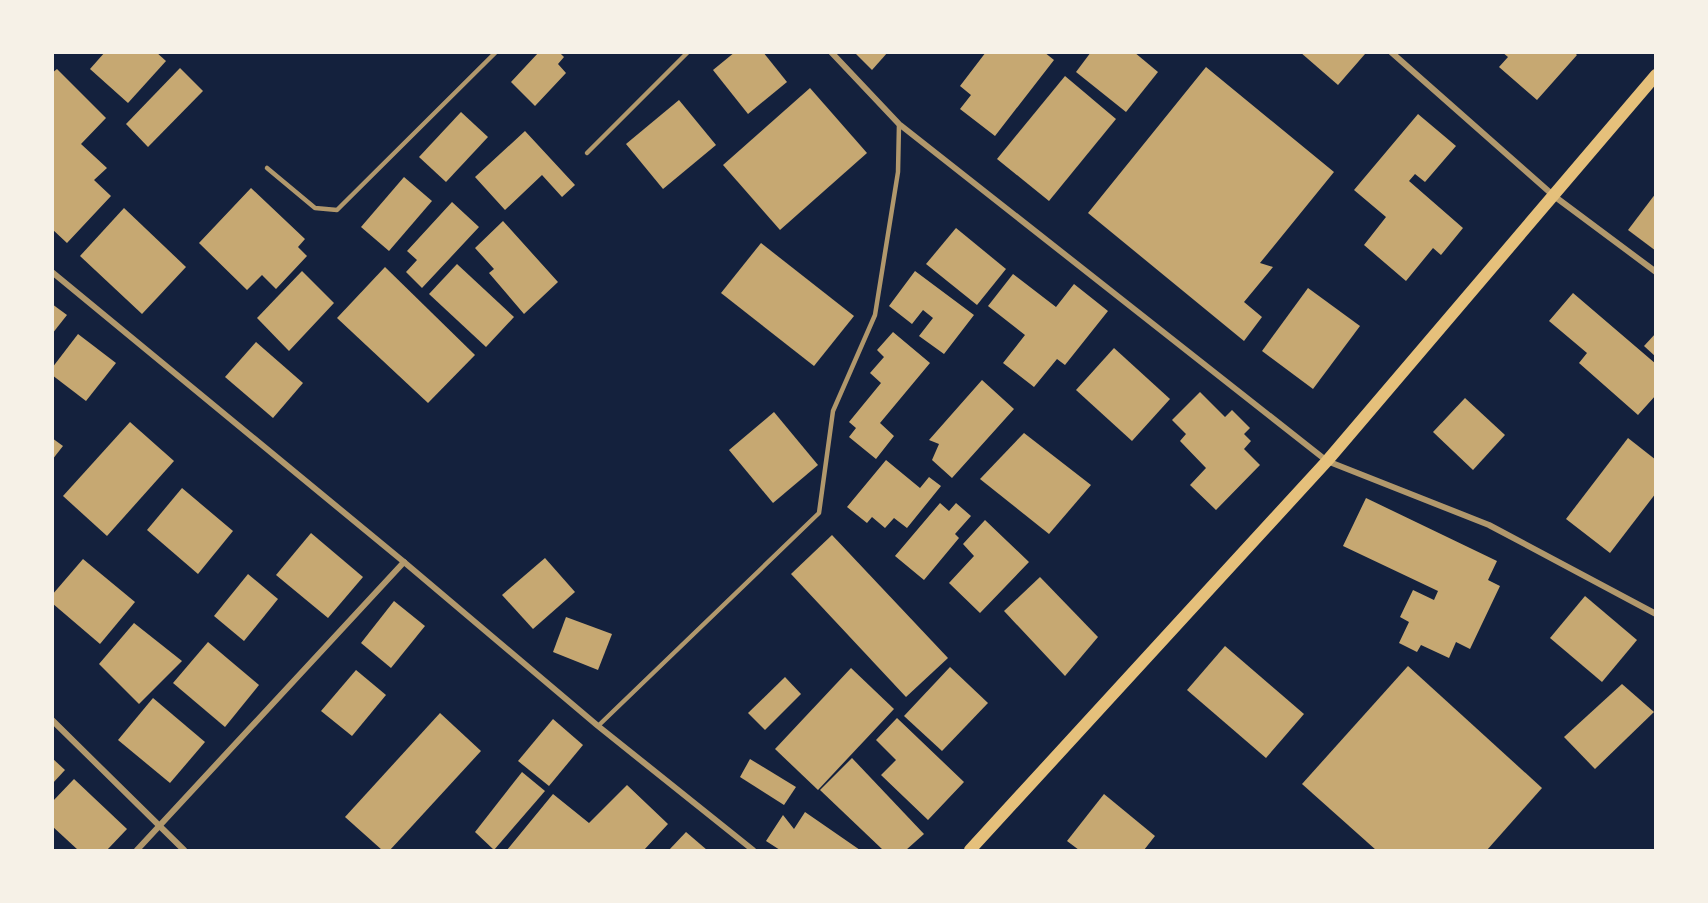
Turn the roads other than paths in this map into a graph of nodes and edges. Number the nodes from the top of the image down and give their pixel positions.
1 (496, 52) edge
2 (688, 52) edge
3 (831, 52) edge
4 (1391, 52) edge
5 (1656, 75) edge
6 (899, 124) junction
7 (587, 153) dead end
8 (267, 168) dead end
9 (1554, 196) junction
10 (52, 272) edge
11 (1656, 272) edge
12 (1327, 461) junction
13 (404, 562) junction
14 (1656, 614) edge
15 (52, 720) edge
16 (598, 726) junction
17 (158, 827) junction
18 (137, 850) edge
19 (184, 850) edge
20 (753, 850) edge
21 (970, 850) edge

1 - 8 lane
2 - 7 lane
3 - 6 street
4 - 9 street
5 - 9 main road
6 - 12 street
6 - 16 lane
9 - 11 street
9 - 12 main road
10 - 13 street
12 - 14 street
12 - 21 main road
13 - 16 street
13 - 17 street
15 - 17 street
16 - 20 street
17 - 18 street
17 - 19 street

